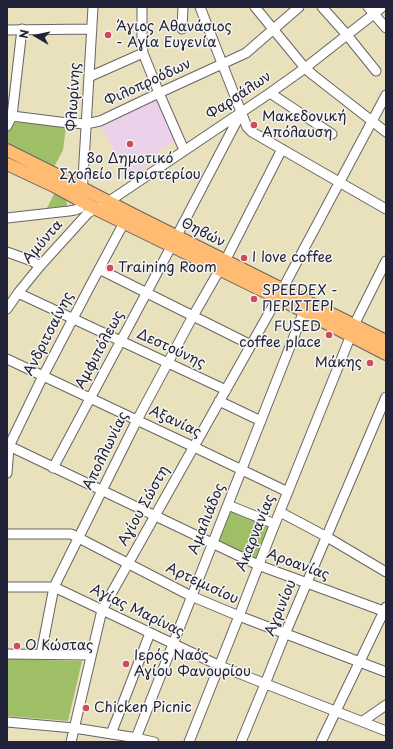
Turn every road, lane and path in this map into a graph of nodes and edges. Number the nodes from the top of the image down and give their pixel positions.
1 (93, 7) edge
2 (142, 7) edge
3 (183, 7) edge
4 (200, 7) edge
5 (255, 7) edge
6 (299, 7) edge
7 (322, 7) edge
8 (382, 7) edge
9 (371, 10) edge
10 (386, 28) edge
11 (182, 29) dead end
12 (7, 30) edge
13 (22, 30) junction
14 (92, 30) junction
15 (274, 30) junction
16 (347, 35) junction
17 (143, 53) junction
18 (222, 63) junction
19 (305, 68) junction
20 (376, 71) dead end
21 (89, 77) junction
22 (159, 93) junction
23 (270, 93) junction
24 (386, 95) edge
25 (11, 97) edge
26 (241, 112) junction
27 (12, 116) junction
28 (372, 120) junction
29 (86, 124) junction
30 (7, 126) edge
31 (386, 132) edge
32 (332, 134) dead end
33 (282, 149) junction
34 (7, 150) edge
35 (184, 150) junction
36 (7, 164) edge
37 (340, 182) junction
38 (82, 188) junction
39 (82, 200) junction
40 (108, 202) junction
41 (96, 209) junction
42 (386, 209) edge
43 (7, 218) edge
44 (127, 218) junction
45 (174, 241) junction
46 (7, 252) edge
47 (386, 261) edge
48 (222, 265) junction
49 (40, 266) junction
50 (99, 269) junction
51 (147, 293) junction
52 (280, 294) junction
53 (13, 296) edge
54 (7, 309) edge
55 (304, 311) junction
56 (193, 316) junction
57 (73, 319) junction
58 (353, 330) junction
59 (121, 341) junction
60 (386, 341) edge
61 (251, 345) junction
62 (386, 354) edge
63 (7, 360) edge
64 (167, 363) junction
65 (43, 376) junction
66 (226, 390) junction
67 (386, 397) edge
68 (90, 398) junction
69 (219, 401) junction
70 (137, 420) junction
71 (261, 422) junction
72 (8, 446) edge
73 (194, 446) junction
74 (53, 468) junction
75 (242, 470) junction
76 (7, 473) edge
77 (102, 491) junction
78 (288, 492) junction
79 (228, 505) junction
80 (280, 512) junction
81 (155, 516) junction
82 (275, 524) junction
83 (7, 534) edge
84 (327, 537) junction
85 (79, 538) junction
86 (212, 544) junction
87 (128, 564) junction
88 (258, 565) junction
89 (386, 572) edge
90 (307, 583) junction
91 (7, 587) edge
92 (54, 587) junction
93 (191, 596) junction
94 (102, 610) junction
95 (385, 610) edge
96 (239, 616) junction
97 (150, 633) junction
98 (285, 634) junction
99 (172, 644) junction
100 (7, 654) edge
101 (41, 654) junction
102 (91, 655) junction
103 (359, 661) junction
104 (220, 666) junction
105 (386, 672) edge
106 (265, 684) junction
107 (386, 705) edge
108 (336, 711) junction
109 (363, 721) junction
110 (7, 722) edge
111 (74, 728) junction
112 (386, 731) edge
113 (111, 734) junction
114 (132, 739) edge
115 (71, 742) edge
116 (154, 742) edge
117 (189, 742) edge
118 (241, 742) edge
119 (321, 742) edge

1 - 14 street, Φλωρίνης
2 - 17 street
3 - 11 street
4 - 18 street
5 - 15 street
6 - 15 street, Φιλοπροόδων
7 - 16 street
8 - 9 street, Φαρσάλων
9 - 10 street
9 - 16 street, Φαρσάλων
12 - 13 street
13 - 14 street
13 - 25 street
14 - 21 street, Φλωρίνης
15 - 18 street, Φιλοπροόδων
15 - 19 street
16 - 19 street, Φαρσάλων
16 - 20 street
17 - 21 street
17 - 22 street
18 - 22 street, Φιλοπροόδων
18 - 26 street
19 - 23 street, Φαρσάλων
19 - 28 street
21 - 29 street, Φλωρίνης
22 - 29 street, Φιλοπροόδων
22 - 35 street
23 - 26 street, Φαρσάλων
23 - 32 street
24 - 28 street, Αγίου Σώστη
25 - 27 street
26 - 33 street
26 - 35 street, Φαρσάλων
26 - 45 street, Αμφιπόλεως
27 - 29 street, Φιλοπροόδων
27 - 30 street
28 - 31 street
28 - 37 street, Αγίου Σώστη
29 - 38 street, Φλωρίνης
33 - 37 street
33 - 48 street, Απολλωνίας
34 - 38 main road, Θηβών
35 - 40 street, Φαρσάλων
36 - 39 main road, Θηβών
37 - 42 street
37 - 52 street, Αγίου Σώστη
38 - 39 street, Φλωρίνης
38 - 40 main road, Θηβών
39 - 41 main road, Θηβών
39 - 43 street
40 - 41 street, Αμύντα
40 - 44 main road, Θηβών
41 - 44 main road, Θηβών
41 - 49 street, Αμύντα
44 - 45 main road, Θηβών
44 - 50 street, Ανδριτσαίνης
45 - 48 main road, Θηβών
45 - 51 street, Αμφιπόλεως
46 - 49 street
47 - 58 street, Ακαρνανίας
48 - 52 main road, Θηβών
48 - 56 street, Απολλωνίας
49 - 53 street, Αμύντα
50 - 51 street
50 - 57 street, Ανδριτσαίνης
51 - 56 street
51 - 59 street, Αμφιπόλεως
52 - 55 main road, Θηβών
52 - 58 main road, Θηβών
52 - 61 street, Αγίου Σώστη
53 - 54 street, Αμύντα
53 - 57 street, Δεστούνης
55 - 58 main road, Θηβών
55 - 71 street, Αμαλιάδος
56 - 61 street
56 - 64 street, Απολλωνίας
57 - 59 street, Δεστούνης
57 - 65 street, Ανδριτσαίνης
58 - 60 main road, Θηβών
58 - 62 main road, Θηβών
58 - 78 street, Ακαρνανίας
59 - 64 street, Δεστούνης
59 - 68 street, Αμφιπόλεως
61 - 66 street, Αγίου Σώστη
63 - 65 street, Αξανίας
64 - 66 street, Δεστούνης
64 - 70 street, Απολλωνίας
65 - 68 street, Αξανίας
65 - 72 street, Ανδριτσαίνης
66 - 69 street, Αγίου Σώστη
67 - 84 street, Αγρινίου
68 - 70 street, Αξανίας
68 - 74 street, Αμφιπόλεως
69 - 71 street
69 - 73 street, Αγίου Σώστη
70 - 73 street, Αξανίας
70 - 77 street, Απολλωνίας
71 - 75 street, Αμαλιάδος
72 - 74 street, Αροανίας
72 - 76 street, Ανδριτσαίνης
73 - 75 street, Αξανίας
73 - 81 street, Αγίου Σώστη
74 - 77 street, Αροανίας
75 - 78 street, Αξανίας
75 - 79 street, Αμαλιάδος
77 - 81 street, Αροανίας
77 - 85 street, Απολλωνίας
78 - 80 street, Ακαρνανίας
79 - 82 street
79 - 86 street, Αμαλιάδος
80 - 82 street, Ακαρνανίας
80 - 84 street
81 - 86 street, Αροανίας
81 - 87 street, Αγίου Σώστη
82 - 88 street, Ακαρνανίας
83 - 85 street, Αρτεμισίου
84 - 89 street
84 - 90 street, Αγρινίου
85 - 87 street, Αρτεμισίου
85 - 92 street, Απολλωνίας
86 - 88 street, Αροανίας
86 - 93 street, Αμαλιάδος
87 - 93 street, Αρτεμισίου
87 - 94 street, Αγίου Σώστη
88 - 90 street, Αροανίας
88 - 96 street, Ακαρνανίας
90 - 95 street, Αροανίας
90 - 98 street, Αγρινίου
91 - 92 street, Αγίας Μαρίνας
92 - 94 street, Αγίας Μαρίνας
92 - 101 street, Απολλωνίας
93 - 96 street, Αρτεμισίου
93 - 99 street, Αμαλιάδος
94 - 97 street, Αγίας Μαρίνας
94 - 102 street, Αγίου Σώστη
95 - 103 street
96 - 98 street, Αρτεμισίου
96 - 104 street, Ακαρνανίας
97 - 99 street, Αγίας Μαρίνας
97 - 113 street
98 - 103 street, Αρτεμισίου
98 - 106 street, Αγρινίου
99 - 104 street, Αγίας Μαρίνας
99 - 114 street, Αμαλιάδος
100 - 101 street
101 - 102 street
102 - 111 street, Αγίου Σώστη
103 - 105 street, Αρτεμισίου
103 - 108 street
104 - 106 street, Αγίας Μαρίνας
104 - 117 street, Ακαρνανίας
106 - 108 street, Αγίας Μαρίνας
106 - 118 street, Αγρινίου
107 - 109 street
108 - 109 street, Αγίας Μαρίνας
108 - 119 street
109 - 112 street, Αγίας Μαρίνας
110 - 111 street
111 - 113 street
111 - 115 street, Αγίου Σώστη
113 - 114 street
114 - 116 street

